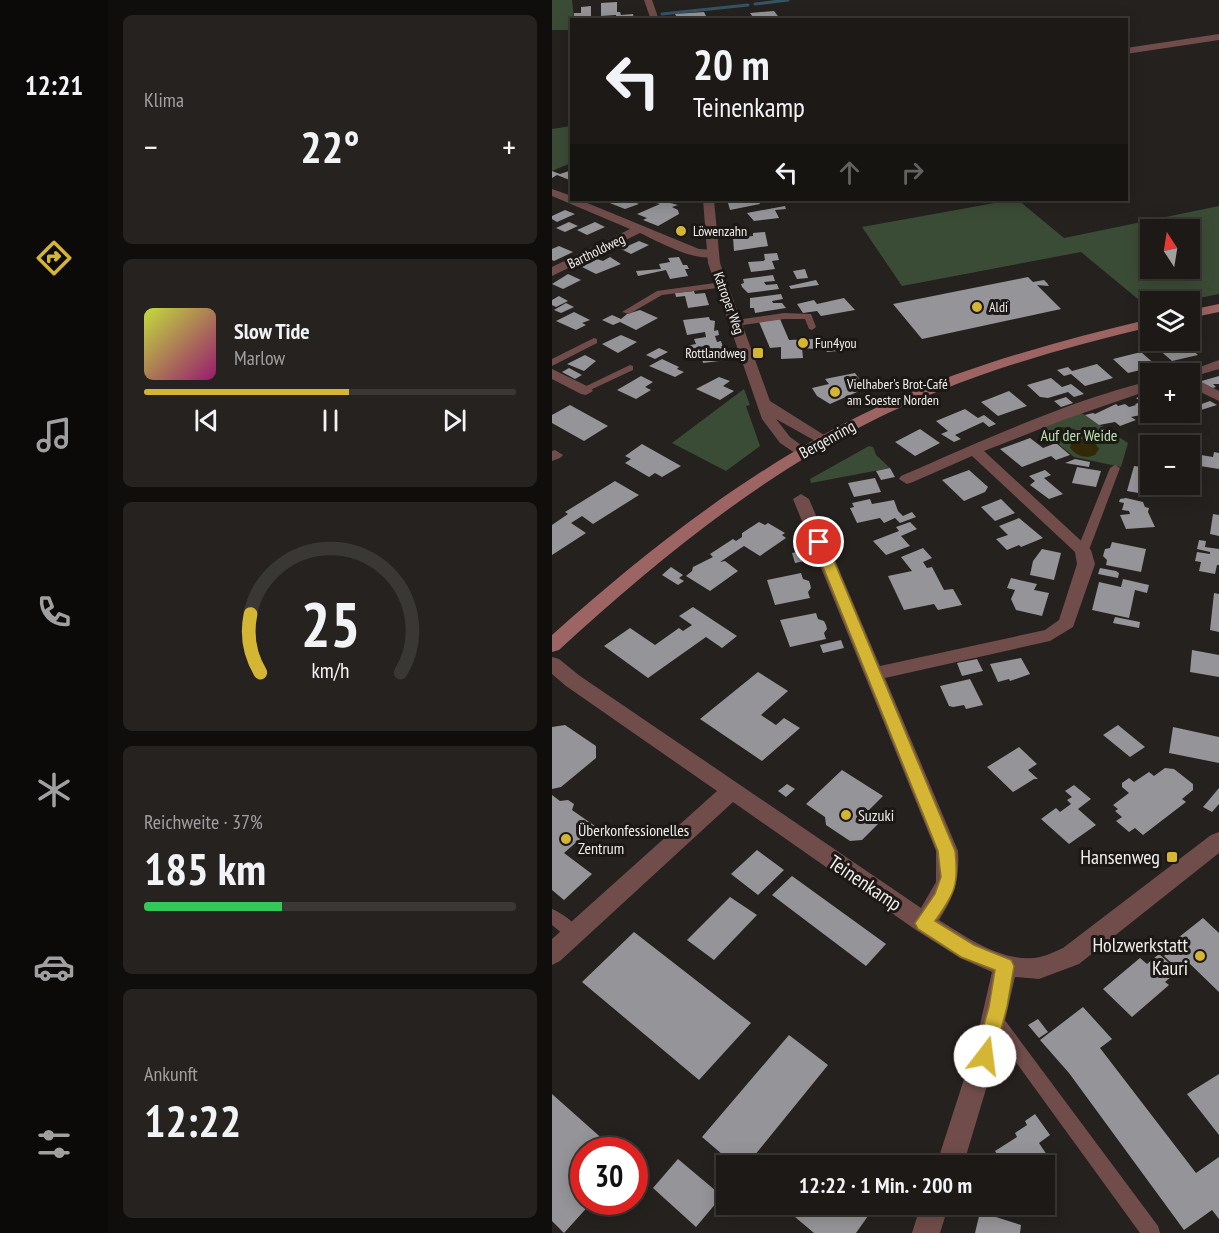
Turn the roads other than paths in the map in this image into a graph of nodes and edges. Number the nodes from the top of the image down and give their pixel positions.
1 (648, 0) edge
2 (654, 18) edge
3 (1219, 37) edge
4 (1128, 51) edge
5 (552, 192) edge
6 (570, 200) edge
7 (573, 201) edge
8 (708, 201) edge
9 (640, 229) junction
10 (712, 254) junction
11 (552, 272) edge
12 (722, 285) junction
13 (1219, 308) edge
14 (626, 312) dead end
15 (1200, 312) edge
16 (736, 322) junction
17 (1140, 325) edge
18 (812, 327) dead end
19 (594, 341) dead end
20 (552, 363) edge
21 (1219, 364) edge
22 (630, 368) dead end
23 (1200, 370) edge
24 (552, 373) edge
25 (1200, 387) edge
26 (1140, 388) edge
27 (585, 390) joint
28 (1219, 397) edge
29 (764, 403) junction
30 (824, 440) junction
31 (973, 449) junction
32 (803, 452) junction
33 (1114, 468) dead end
34 (908, 479) dead end
35 (801, 499) dead end
36 (1083, 550) junction
37 (552, 645) edge
38 (552, 664) edge
39 (874, 674) junction
40 (731, 791) junction
41 (1219, 841) edge
42 (552, 916) edge
43 (924, 923) junction
44 (574, 934) junction
45 (552, 954) edge
46 (1005, 966) junction
47 (995, 1020) junction
48 (952, 1155) edge
49 (932, 1215) edge
50 (926, 1233) edge
51 (1151, 1233) edge

1 - 2 street
3 - 4 street
5 - 6 street
7 - 9 street
8 - 10 street, Katroper Weg
9 - 10 street
9 - 11 street, Bartholdweg
10 - 12 street, Katroper Weg
12 - 14 lane
12 - 16 street, Katroper Weg
13 - 15 main road
16 - 18 lane
16 - 29 street, Katroper Weg
17 - 30 main road, Bergenring
19 - 20 lane
21 - 23 street
22 - 27 lane
24 - 27 street
25 - 28 street
26 - 31 street
29 - 30 street
29 - 32 street, Katroper Weg
30 - 32 main road, Bergenring
31 - 34 street
31 - 36 street
32 - 37 main road, Bergenring
33 - 36 lane
35 - 39 street
36 - 39 street
38 - 40 street, Teinenkamp
39 - 43 street
40 - 43 street, Teinenkamp
40 - 44 street
41 - 46 street, Teinenkamp
42 - 44 lane
43 - 46 street, Teinenkamp
44 - 45 street
46 - 47 street
47 - 48 street
47 - 51 lane
49 - 50 street

